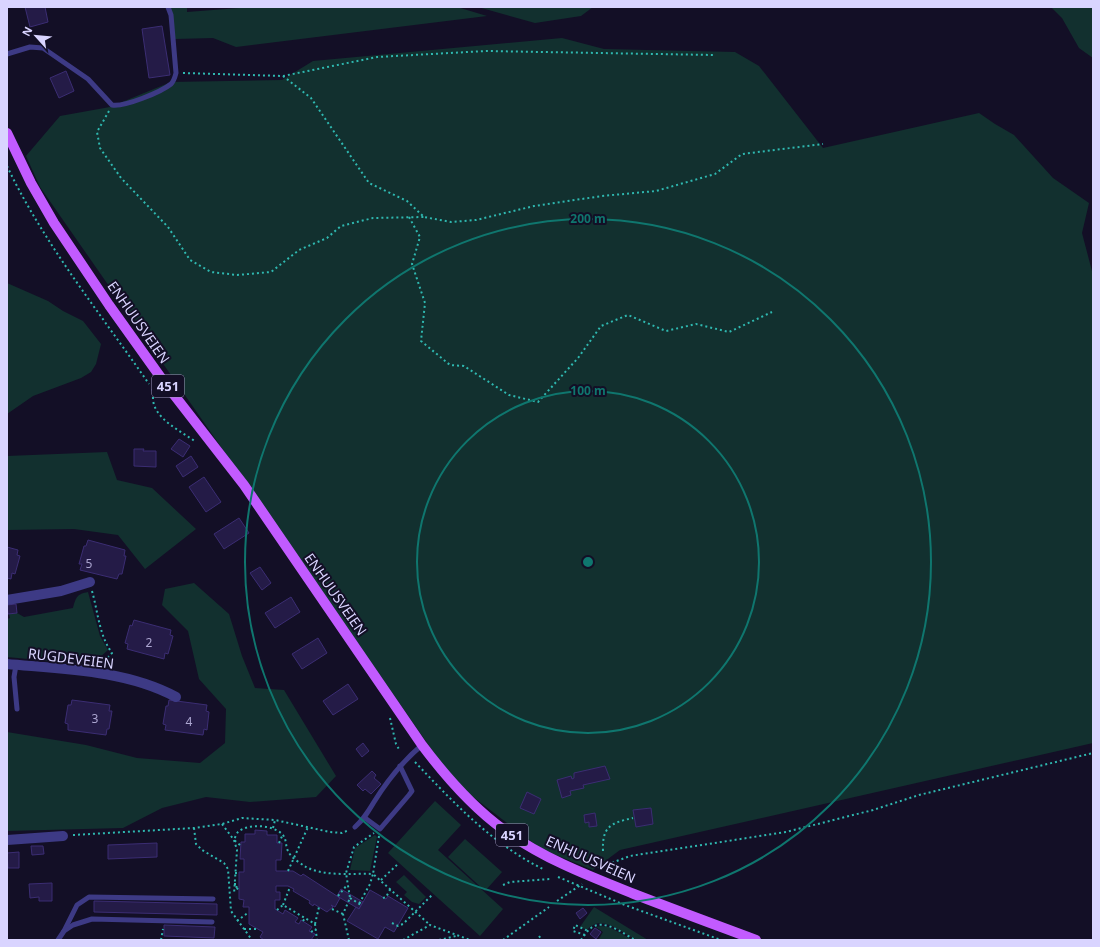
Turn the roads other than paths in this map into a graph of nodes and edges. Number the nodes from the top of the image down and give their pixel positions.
1 (168, 7) edge
2 (7, 54) edge
3 (7, 133) edge
4 (164, 382) junction
5 (154, 390) road end
6 (90, 582) road end
7 (7, 600) edge
8 (11, 664) edge
9 (176, 696) dead end
10 (17, 709) dead end
11 (422, 745) junction
12 (400, 766) junction
13 (365, 818) junction
14 (355, 827) road end
15 (63, 836) road end
16 (7, 840) edge
17 (213, 899) dead end
18 (212, 922) dead end
19 (64, 931) junction
20 (58, 940) edge
21 (756, 940) edge

1 - 2 lane
3 - 4 main road, ENHUUSVEIEN / 451
4 - 5 lane
4 - 11 main road, ENHUUSVEIEN / 451
6 - 7 street
8 - 9 street, RUGDEVEIEN
8 - 10 lane
11 - 12 lane
11 - 21 main road, ENHUUSVEIEN / 451
12 - 13 lane
12 - 13 lane
13 - 14 lane
15 - 16 street
17 - 19 lane
18 - 19 lane
19 - 20 lane

